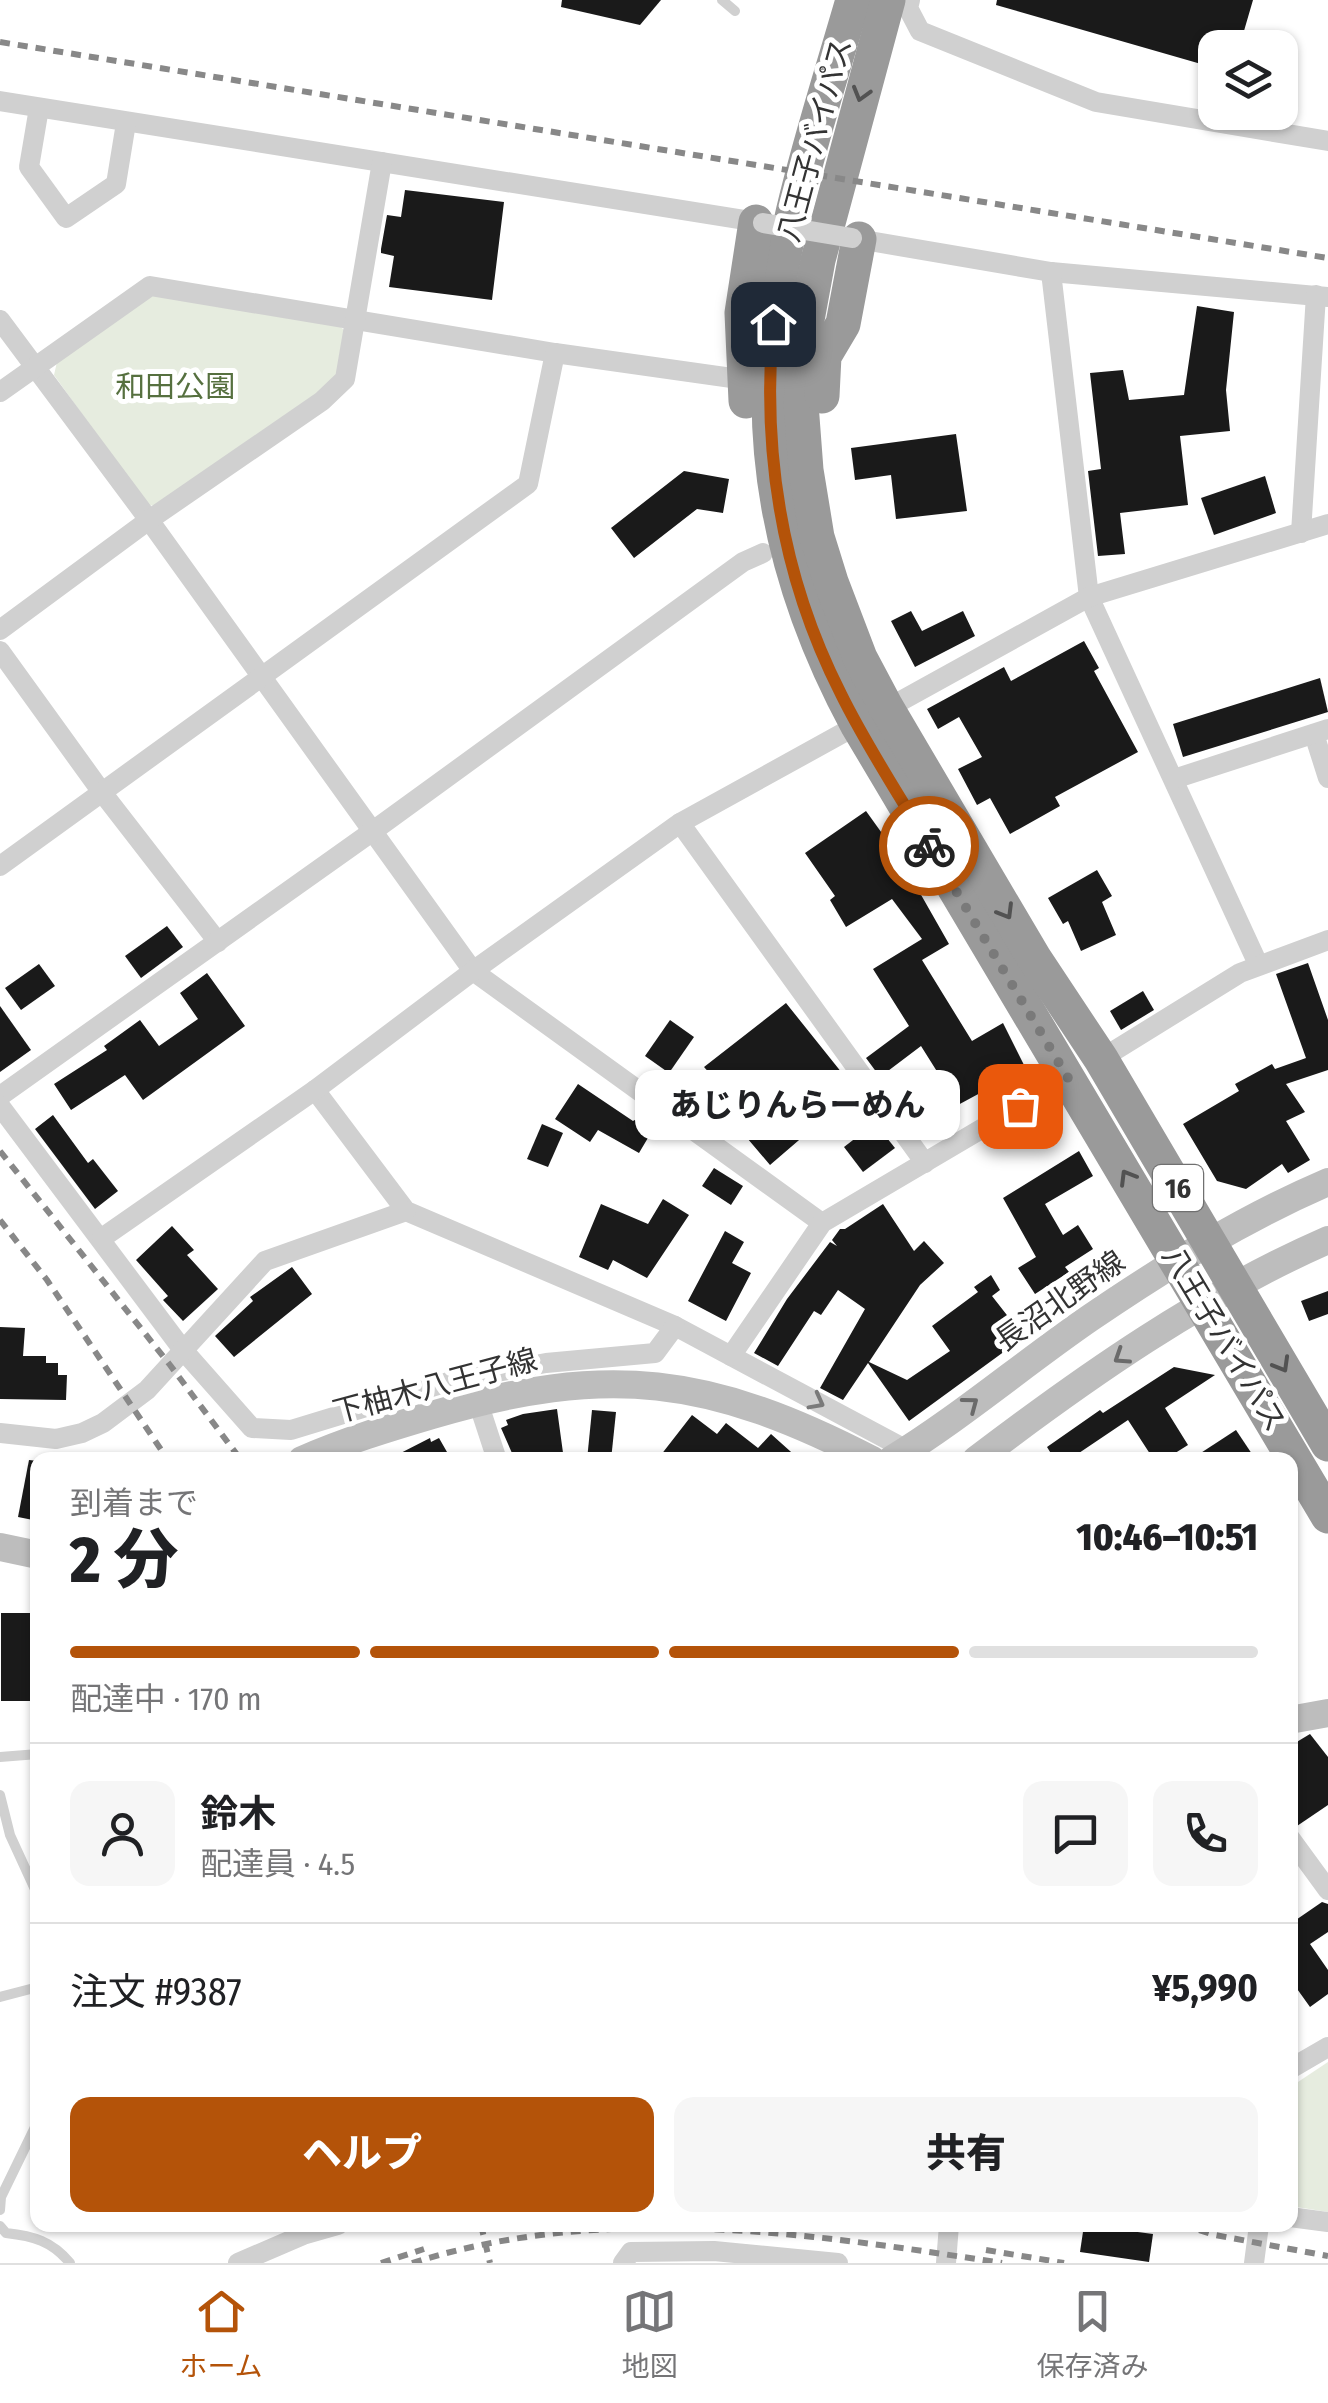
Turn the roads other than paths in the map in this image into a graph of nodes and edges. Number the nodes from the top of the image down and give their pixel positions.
1 (722, 0) edge
2 (853, 0) edge
3 (888, 0) edge
4 (910, 0) edge
5 (735, 11) dead end
6 (0, 102) edge
7 (40, 108) junction
8 (126, 122) junction
9 (1328, 141) edge
10 (382, 162) junction
11 (760, 222) junction
12 (855, 238) junction
13 (1051, 272) junction
14 (1322, 296) edge
15 (357, 319) junction
16 (0, 320) edge
17 (554, 354) junction
18 (32, 368) junction
19 (746, 380) junction
20 (0, 392) edge
21 (149, 520) junction
22 (1328, 524) edge
23 (1300, 532) junction
24 (763, 553) junction
25 (1089, 596) junction
26 (0, 630) edge
27 (0, 650) edge
28 (261, 677) junction
29 (872, 716) junction
30 (1321, 732) edge
31 (1328, 778) edge
32 (1174, 779) junction
33 (102, 791) junction
34 (680, 823) junction
35 (373, 831) junction
36 (0, 866) edge
37 (1328, 940) edge
38 (218, 942) junction
39 (1258, 964) junction
40 (473, 971) junction
41 (1101, 1059) junction
42 (1068, 1078) junction
43 (315, 1090) junction
44 (0, 1096) edge
45 (0, 1106) edge
46 (925, 1163) junction
47 (1328, 1182) edge
48 (1291, 1200) junction
49 (406, 1211) junction
50 (822, 1223) junction
51 (102, 1238) junction
52 (1210, 1242) junction
53 (1323, 1242) edge
54 (1178, 1261) junction
55 (1236, 1286) junction
56 (1203, 1305) junction
57 (675, 1326) junction
58 (184, 1350) junction
59 (731, 1356) junction
60 (478, 1402) junction
61 (0, 1433) edge
62 (1328, 1444) edge
63 (319, 1452) edge
64 (494, 1452) edge
65 (855, 1452) edge
66 (894, 1452) edge
67 (903, 1452) edge
68 (987, 1452) edge
69 (1287, 1452) edge
70 (1298, 1471) edge
71 (1328, 1516) edge
72 (0, 1547) edge
73 (30, 1553) edge
74 (1328, 1713) edge
75 (1298, 1718) edge
76 (30, 1755) edge
77 (0, 1757) edge
78 (0, 1795) edge
79 (1298, 1849) edge
80 (30, 1879) edge
81 (1328, 1890) edge
82 (30, 1989) edge
83 (0, 1998) edge
84 (1328, 2047) edge
85 (1298, 2064) edge
86 (30, 2138) edge
87 (0, 2210) edge
88 (1298, 2218) edge
89 (1328, 2222) edge
90 (2, 2232) edge
91 (298, 2232) edge
92 (948, 2232) edge
93 (1259, 2232) edge
94 (70, 2263) edge
95 (238, 2263) edge
96 (623, 2263) edge
97 (838, 2263) edge
98 (946, 2263) edge
99 (1254, 2263) edge

1 - 5 lane
2 - 29 highway, 八王子バイパス / 16
3 -> 29 highway, 八王子バイパス / 16
4 - 9 street
6 - 7 street
7 - 8 street
7 - 8 street
8 - 10 street
10 - 11 street
10 - 15 street
11 - 12 street, bridge
11 - 19 highway
12 - 13 street
12 - 29 highway
13 - 14 street
13 - 25 street
14 - 23 street
15 - 17 street
15 - 18 street
15 - 21 street
16 - 18 street
17 - 19 street
17 - 28 street
18 - 20 street
18 - 21 street
19 - 24 highway
21 - 26 street
21 - 28 street
22 - 23 street
23 - 25 street
24 - 29 highway
24 - 35 street
25 - 29 street
25 - 32 street
27 - 33 street
28 - 33 street
28 - 35 street
29 - 34 street
29 -> 41 highway, 八王子バイパス / 16
29 - 42 highway, 八王子バイパス / 16
30 - 31 street
30 - 32 street
32 - 39 street
33 - 36 street
33 - 38 street
34 - 40 street
34 - 46 street
35 - 38 street
35 - 40 street
37 - 39 street
38 - 44 street
39 - 41 street
40 - 43 street
40 - 50 street
41 - 52 highway, 八王子バイパス / 16
42 - 46 street
54 -> 42 highway, 八王子バイパス / 16
43 - 49 street
43 - 51 street
45 - 51 street
46 - 50 street
47 - 48 main road, 長沼北野線
48 - 52 main road, 長沼北野線
48 - 53 main road
49 - 57 street
49 - 58 street
50 - 59 street
51 - 58 street
52 - 54 main road, 長沼北野線
52 - 55 highway, 八王子バイパス / 16
53 - 55 main road
54 - 56 highway, 八王子バイパス / 16
67 -> 54 main road, 長沼北野線
55 - 56 main road
55 -> 62 highway, 八王子バイパス / 16
56 -> 68 main road
56 - 69 highway, 八王子バイパス / 16
57 - 58 street
57 - 59 street
58 - 61 street
59 -> 66 street
60 - 63 main road, 下柚木八王子線
60 - 64 street
60 - 65 main road, 下柚木八王子線
70 - 71 highway, 八王子バイパス / 16
72 - 73 main road
74 - 75 main road
76 - 77 lane
78 - 80 lane
79 - 81 street
82 - 83 lane
84 - 85 street
86 - 87 lane
88 - 89 street
90 - 94 lane
91 - 95 street
92 - 98 street
93 - 99 street
96 - 97 street

